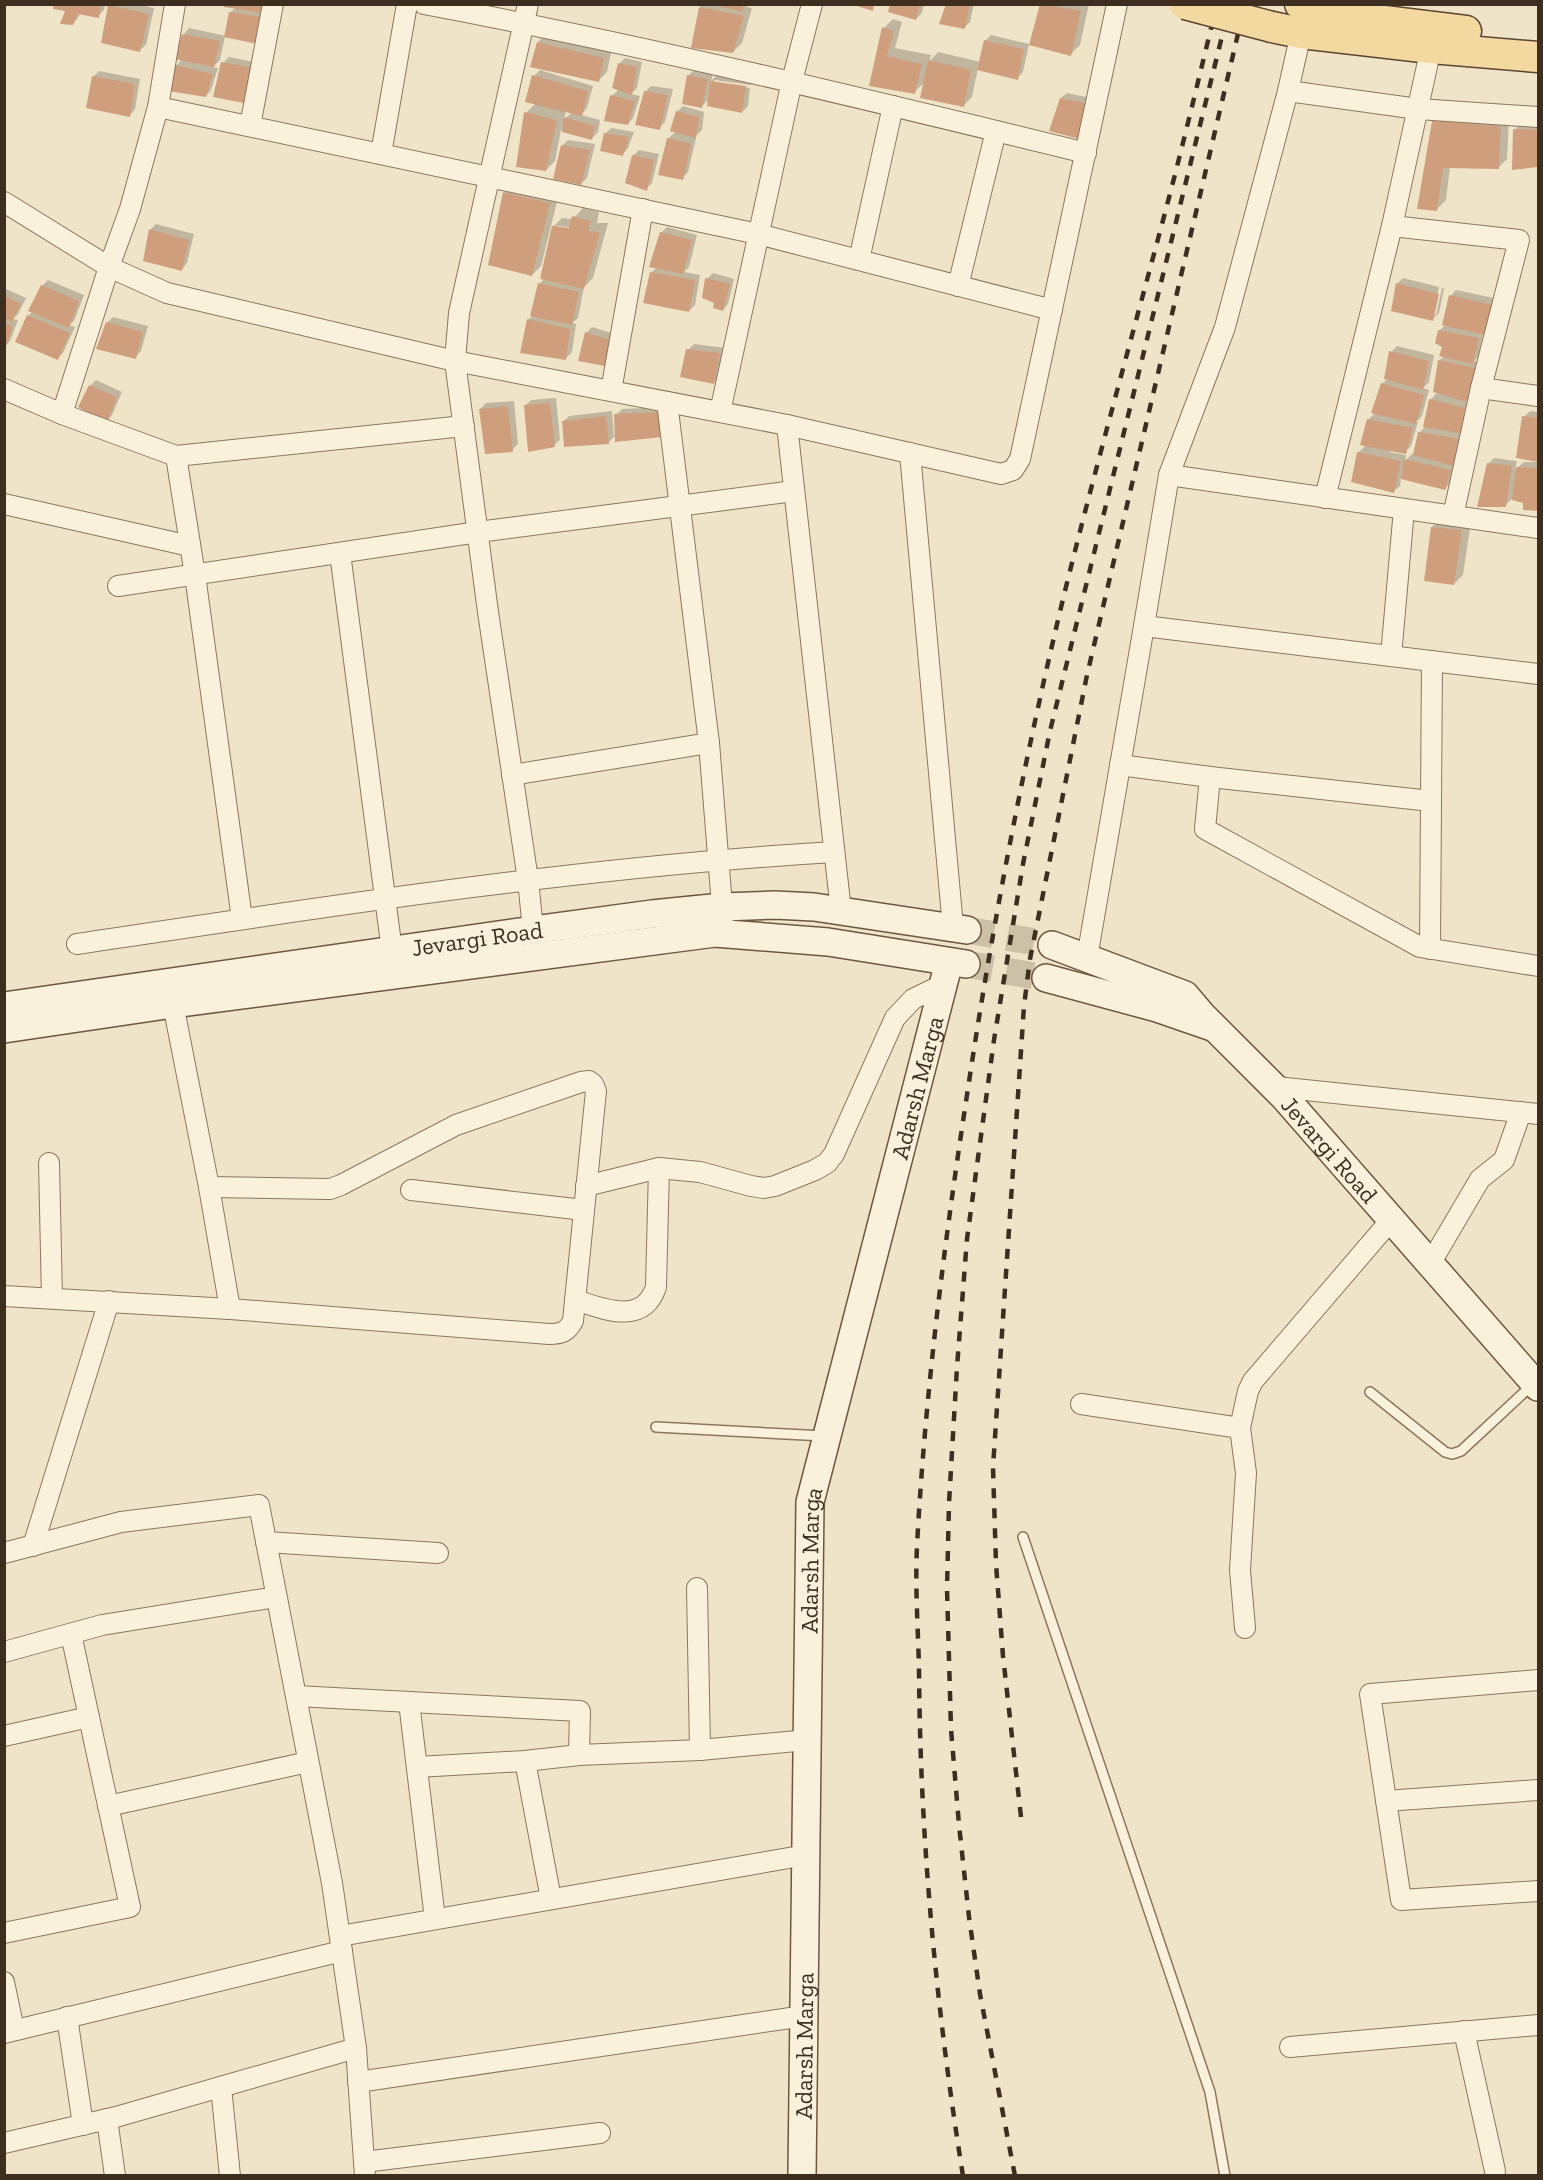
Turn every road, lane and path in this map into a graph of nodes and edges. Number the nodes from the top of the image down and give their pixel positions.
1 (175, 4) edge
2 (273, 4) edge
3 (407, 4) edge
4 (424, 4) edge
5 (812, 4) edge
6 (1117, 4) edge
7 (1185, 4) edge
8 (525, 14) edge
9 (1300, 19) edge
10 (1539, 38) edge
11 (1431, 48) junction
12 (1539, 57) edge
13 (792, 81) junction
14 (1288, 91) junction
15 (893, 106) junction
16 (158, 107) junction
17 (1418, 110) junction
18 (1539, 117) edge
19 (250, 126) junction
20 (996, 131) junction
21 (1086, 153) junction
22 (381, 154) junction
23 (489, 176) junction
24 (6, 208) edge
25 (643, 209) junction
26 (1392, 226) junction
27 (758, 234) junction
28 (1529, 239) edge
29 (859, 260) junction
30 (109, 267) junction
31 (958, 286) junction
32 (1052, 310) junction
33 (455, 361) junction
34 (1481, 388) junction
35 (4, 389) edge
36 (611, 391) junction
37 (1539, 396) edge
38 (667, 402) junction
39 (720, 412) junction
40 (62, 414) junction
41 (787, 425) junction
42 (464, 426) junction
43 (910, 453) junction
44 (176, 456) junction
45 (1169, 476) junction
46 (794, 491) junction
47 (1325, 498) junction
48 (4, 504) edge
49 (680, 506) junction
50 (1404, 509) junction
51 (1453, 516) junction
52 (1539, 528) edge
53 (478, 532) junction
54 (190, 546) junction
55 (340, 553) junction
56 (195, 575) junction
57 (118, 586) dead end
58 (1144, 626) junction
59 (1391, 656) junction
60 (1432, 661) junction
61 (1539, 674) edge
62 (709, 743) junction
63 (1120, 765) junction
64 (512, 775) junction
65 (1210, 777) junction
66 (1431, 801) junction
67 (834, 852) junction
68 (718, 859) junction
69 (528, 880) junction
70 (386, 897) junction
71 (841, 910) junction
72 (242, 919) junction
73 (724, 920) junction
74 (960, 928) joint
75 (533, 930) junction
76 (77, 944) dead end
77 (1052, 945) tunnel mouth
78 (1430, 949) junction
79 (392, 951) junction
80 (1088, 958) junction
81 (1539, 966) edge
82 (952, 970) junction
83 (1046, 978) tunnel mouth
84 (173, 1004) junction
85 (4, 1006) edge
86 (4, 1029) edge
87 (1216, 1029) junction
88 (1276, 1087) junction
89 (1530, 1113) edge
90 (49, 1163) dead end
91 (659, 1168) junction
92 (586, 1186) junction
93 (209, 1187) junction
94 (411, 1190) dead end
95 (584, 1210) junction
96 (1391, 1220) junction
97 (1430, 1264) junction
98 (4, 1296) edge
99 (52, 1298) junction
100 (575, 1300) junction
101 (109, 1301) junction
102 (230, 1309) junction
103 (1536, 1385) edge
104 (1370, 1392) dead end
105 (1081, 1404) dead end
106 (656, 1427) dead end
107 (1240, 1428) junction
108 (827, 1436) junction
109 (1023, 1537) dead end
110 (266, 1542) junction
111 (33, 1546) junction
112 (4, 1553) edge
113 (438, 1553) dead end
114 (697, 1588) dead end
115 (276, 1597) junction
116 (1245, 1628) dead end
117 (71, 1634) junction
118 (4, 1652) edge
119 (1539, 1680) edge
120 (296, 1696) junction
121 (409, 1702) junction
122 (89, 1717) junction
123 (4, 1736) edge
124 (807, 1740) junction
125 (699, 1750) junction
126 (579, 1755) junction
127 (525, 1761) junction
128 (308, 1762) junction
129 (417, 1767) junction
130 (1539, 1790) edge
131 (1386, 1801) junction
132 (108, 1806) junction
133 (806, 1855) junction
134 (1539, 1891) edge
135 (551, 1899) junction
136 (435, 1919) junction
137 (4, 1933) edge
138 (341, 1943) junction
139 (4, 1982) edge
140 (804, 2016) junction
141 (67, 2018) junction
142 (1539, 2025) edge
143 (1464, 2031) junction
144 (9, 2032) edge
145 (1290, 2047) dead end
146 (356, 2048) junction
147 (358, 2082) junction
148 (221, 2087) junction
149 (107, 2119) junction
150 (83, 2125) junction
151 (600, 2133) dead end
152 (4, 2143) edge
153 (364, 2169) edge
154 (1495, 2171) dead end
155 (115, 2175) edge
156 (230, 2175) edge
157 (802, 2175) edge
158 (1225, 2175) edge

1 - 16 street
2 - 19 street
3 - 22 street
4 - 8 street
5 - 13 street
6 - 21 street
7 - 9 main road, bridge
8 - 13 street
8 - 23 street
9 - 10 main road
9 - 11 main road
9 - 14 street
11 - 12 main road
11 - 17 street
13 - 15 street
13 - 27 street
14 - 17 street
14 - 45 street
15 - 20 street
15 - 29 street
16 - 19 street
16 - 30 street
17 - 18 street
17 - 26 street
19 - 22 street
20 - 21 street
20 - 31 street
21 - 32 street
22 - 23 street
23 - 25 street
23 - 33 street
24 - 30 street
25 - 27 street
25 - 36 street
26 - 28 street
26 - 47 street
27 - 29 street
27 - 39 street
28 - 34 street
29 - 31 street
30 - 33 street
30 - 40 street
31 - 32 street
32 - 43 street
33 - 36 street
33 - 42 street
34 - 37 street
34 - 51 street
35 - 40 street
36 - 38 street
38 - 39 street
38 - 49 street
39 - 41 street
40 - 44 street
41 - 43 street
41 - 46 street
42 - 44 street
42 - 53 street
43 - 74 street
44 - 54 street
45 - 47 street
45 - 58 street
46 - 49 street
46 - 67 street
47 - 50 street
48 - 54 street
49 - 53 street
49 - 62 street
50 - 51 street
50 - 59 street
51 - 52 street
53 - 55 street
53 - 64 street
54 - 56 street
55 - 56 street
55 - 70 street
56 - 57 street
56 - 72 street
58 - 59 street
58 - 63 street
59 - 60 street
60 - 61 street
60 - 66 street
62 - 64 street
62 - 68 street
63 - 65 street
63 - 80 street
64 - 69 street
65 - 66 street
65 - 78 street
66 - 78 street
67 - 68 street
67 - 71 street
68 - 69 street
68 - 73 street
69 - 70 street
69 - 75 street
70 - 72 street
70 - 79 street
71 - 73 main road, Jevargi Road
71 - 74 main road, Jevargi Road
72 - 76 street
73 - 75 main road, Jevargi Road
73 - 82 main road
73 - 84 main road
75 - 79 main road, Jevargi Road
77 - 80 main road, Jevargi Road
78 - 81 street
79 - 85 main road, Jevargi Road
80 - 87 main road, Jevargi Road
82 - 91 street
82 - 108 main road, Adarsh Marga
83 - 87 main road
84 - 86 main road
84 - 93 street
87 - 88 main road, Jevargi Road
88 - 89 street
88 - 96 main road, Jevargi Road
89 - 97 street
90 - 99 street
91 - 92 street
91 - 100 street
92 - 93 street
92 - 95 street
93 - 102 street
94 - 95 street
95 - 100 street
96 - 97 main road, Jevargi Road
96 - 107 street
97 - 103 main road, Jevargi Road
98 - 99 street
99 - 101 street
100 - 102 street
101 - 102 street
101 - 111 street
103 - 104 lane
105 - 107 street
106 - 108 lane
107 - 116 street
108 - 124 main road, Adarsh Marga
109 - 158 lane
110 - 111 street
110 - 113 street
110 - 115 street
111 - 112 street
114 - 125 street
115 - 117 street
115 - 120 street
117 - 118 street
117 - 122 street
119 - 131 street
120 - 121 street
120 - 128 street
121 - 126 street
121 - 129 street
122 - 123 street
122 - 132 street
124 - 125 street
124 - 133 main road, Adarsh Marga
125 - 126 street
126 - 127 street
127 - 129 street
127 - 135 street
128 - 132 street
128 - 138 street
129 - 136 street
130 - 131 street
131 - 134 street
132 - 137 street
133 - 135 street
133 - 140 main road, Adarsh Marga
135 - 136 street
136 - 138 street
138 - 141 street
138 - 146 street
139 - 144 street
140 - 147 street
140 - 157 main road, Adarsh Marga
141 - 144 street
141 - 150 street
142 - 143 street
143 - 145 street
143 - 154 street
146 - 147 street
146 - 148 street
147 - 153 street
148 - 149 street
148 - 156 street
149 - 150 street
149 - 155 street
150 - 152 street
151 - 153 street

